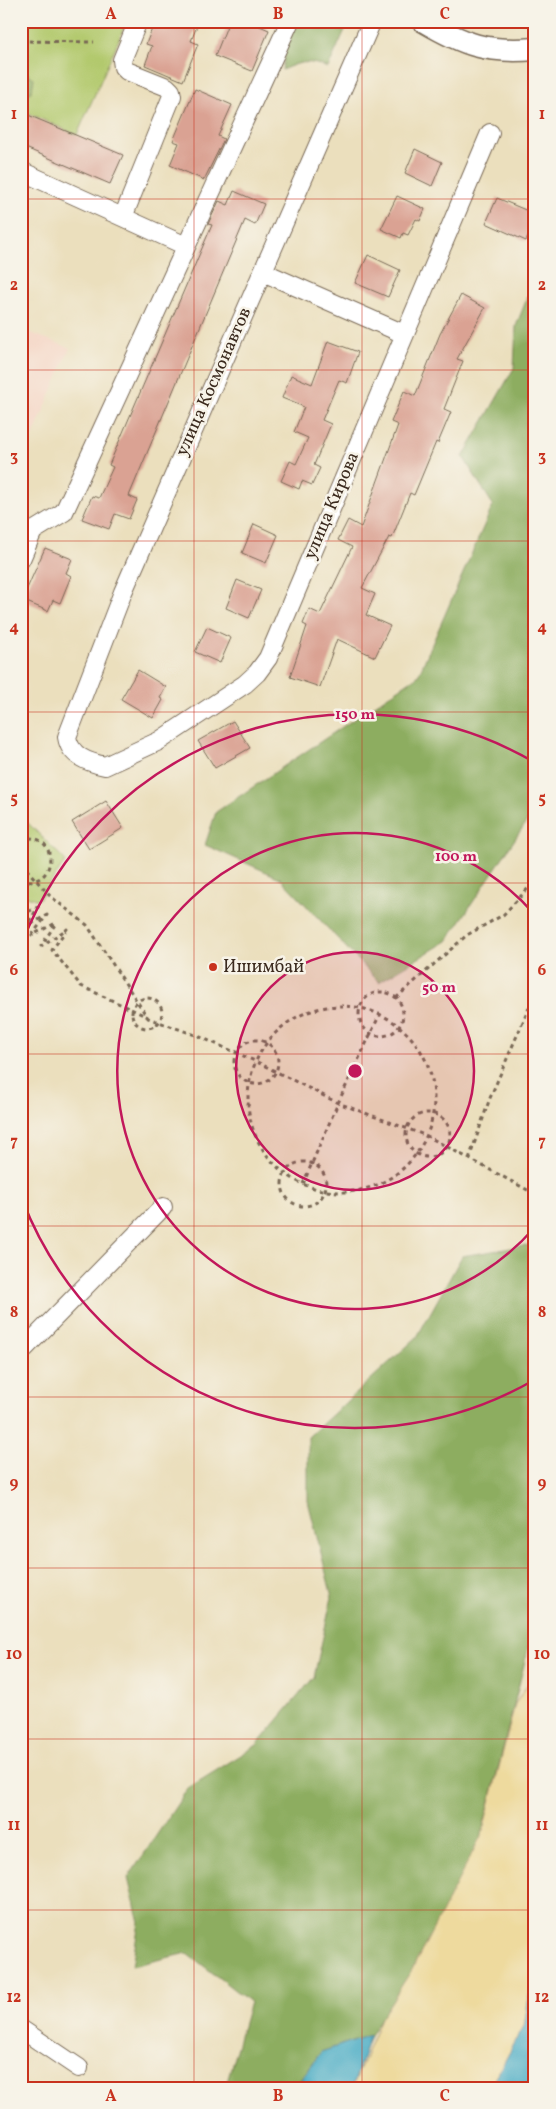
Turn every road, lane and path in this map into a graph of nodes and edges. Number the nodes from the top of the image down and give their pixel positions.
1 (26, 21) edge
2 (138, 21) edge
3 (290, 21) edge
4 (372, 21) edge
5 (440, 21) edge
6 (424, 22) edge
7 (21, 32) edge
8 (21, 41) edge
9 (94, 42) dead end
10 (535, 49) edge
11 (490, 133) dead end
12 (21, 172) edge
13 (123, 217) junction
14 (186, 246) junction
15 (263, 272) junction
16 (404, 334) junction
17 (21, 559) edge
18 (69, 746) joint
19 (21, 839) edge
20 (21, 863) edge
21 (21, 880) edge
22 (36, 880) junction
23 (535, 881) edge
24 (21, 903) edge
25 (21, 909) edge
26 (21, 915) edge
27 (535, 994) edge
28 (396, 998) junction
29 (138, 1001) junction
30 (361, 1008) junction
31 (132, 1010) junction
32 (380, 1014) junction
33 (148, 1018) junction
34 (160, 1022) junction
35 (399, 1026) junction
36 (371, 1033) junction
37 (266, 1043) junction
38 (236, 1053) junction
39 (255, 1062) junction
40 (275, 1072) junction
41 (249, 1083) junction
42 (338, 1103) junction
43 (433, 1114) junction
44 (407, 1129) junction
45 (427, 1136) junction
46 (446, 1147) junction
47 (416, 1154) junction
48 (469, 1159) junction
49 (312, 1164) junction
50 (284, 1173) junction
51 (303, 1184) junction
52 (324, 1191) junction
53 (535, 1194) edge
54 (163, 1206) dead end
55 (21, 1352) edge
56 (21, 2029) edge
57 (79, 2068) dead end

1 - 7 path
2 - 13 street
3 - 14 street
4 - 15 street, улица Космонавтов
5 - 6 main road
6 - 10 main road
8 - 9 path
11 - 16 street, улица Кирова
12 - 13 street
13 - 14 street
14 - 17 street
15 - 16 street
15 - 18 street, улица Космонавтов
16 - 18 street, улица Кирова
19 - 22 path
20 - 22 path
21 - 22 path
22 - 29 path
23 - 28 path
24 - 25 path
26 - 31 path
27 - 48 path
28 - 30 path
28 - 35 path
29 - 31 path
29 - 33 path
29 - 34 path
30 - 32 path
30 - 36 path
30 - 37 path
31 - 33 path
31 - 34 path
32 - 35 path
32 - 36 path
33 - 34 path
34 - 38 path
35 - 36 path
35 - 43 path
36 - 42 path
37 - 38 path
37 - 39 path
37 - 40 path
38 - 39 path
38 - 41 path
39 - 40 path
39 - 41 path
40 - 41 path
40 - 42 path
41 - 50 path
42 - 44 path
42 - 49 path
43 - 44 path
43 - 45 path
43 - 46 path
44 - 45 path
44 - 47 path
45 - 46 path
45 - 47 path
46 - 47 path
46 - 48 path
47 - 52 path
48 - 53 path
49 - 50 path
49 - 51 path
49 - 52 path
50 - 51 path
50 - 52 path
51 - 52 path
54 - 55 street
56 - 57 street

